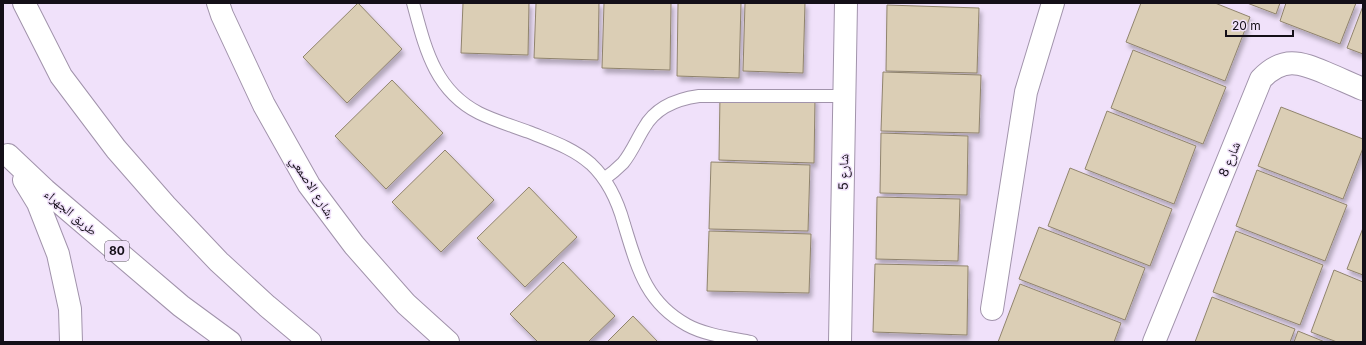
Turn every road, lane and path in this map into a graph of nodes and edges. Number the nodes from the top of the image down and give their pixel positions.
1 (24, 3) edge
2 (218, 3) edge
3 (413, 3) edge
4 (846, 3) edge
5 (1053, 3) edge
6 (1363, 89) edge
7 (844, 96) junction
8 (6, 152) edge
9 (604, 179) junction
10 (992, 309) dead end
11 (71, 342) edge
12 (230, 342) edge
13 (310, 342) edge
14 (448, 342) edge
15 (751, 342) edge
16 (840, 342) edge
17 (1154, 342) edge

1 - 13 main road
2 - 14 main road, شارع الاصمعي،
3 - 9 lane
4 - 7 main road, شارع 5
5 - 10 main road
6 - 17 main road, شارع 8
7 - 9 lane
7 - 16 main road, شارع 5
8 - 11 main road, 80
8 - 12 main road, طريق الجهراء / 80
9 - 15 lane

